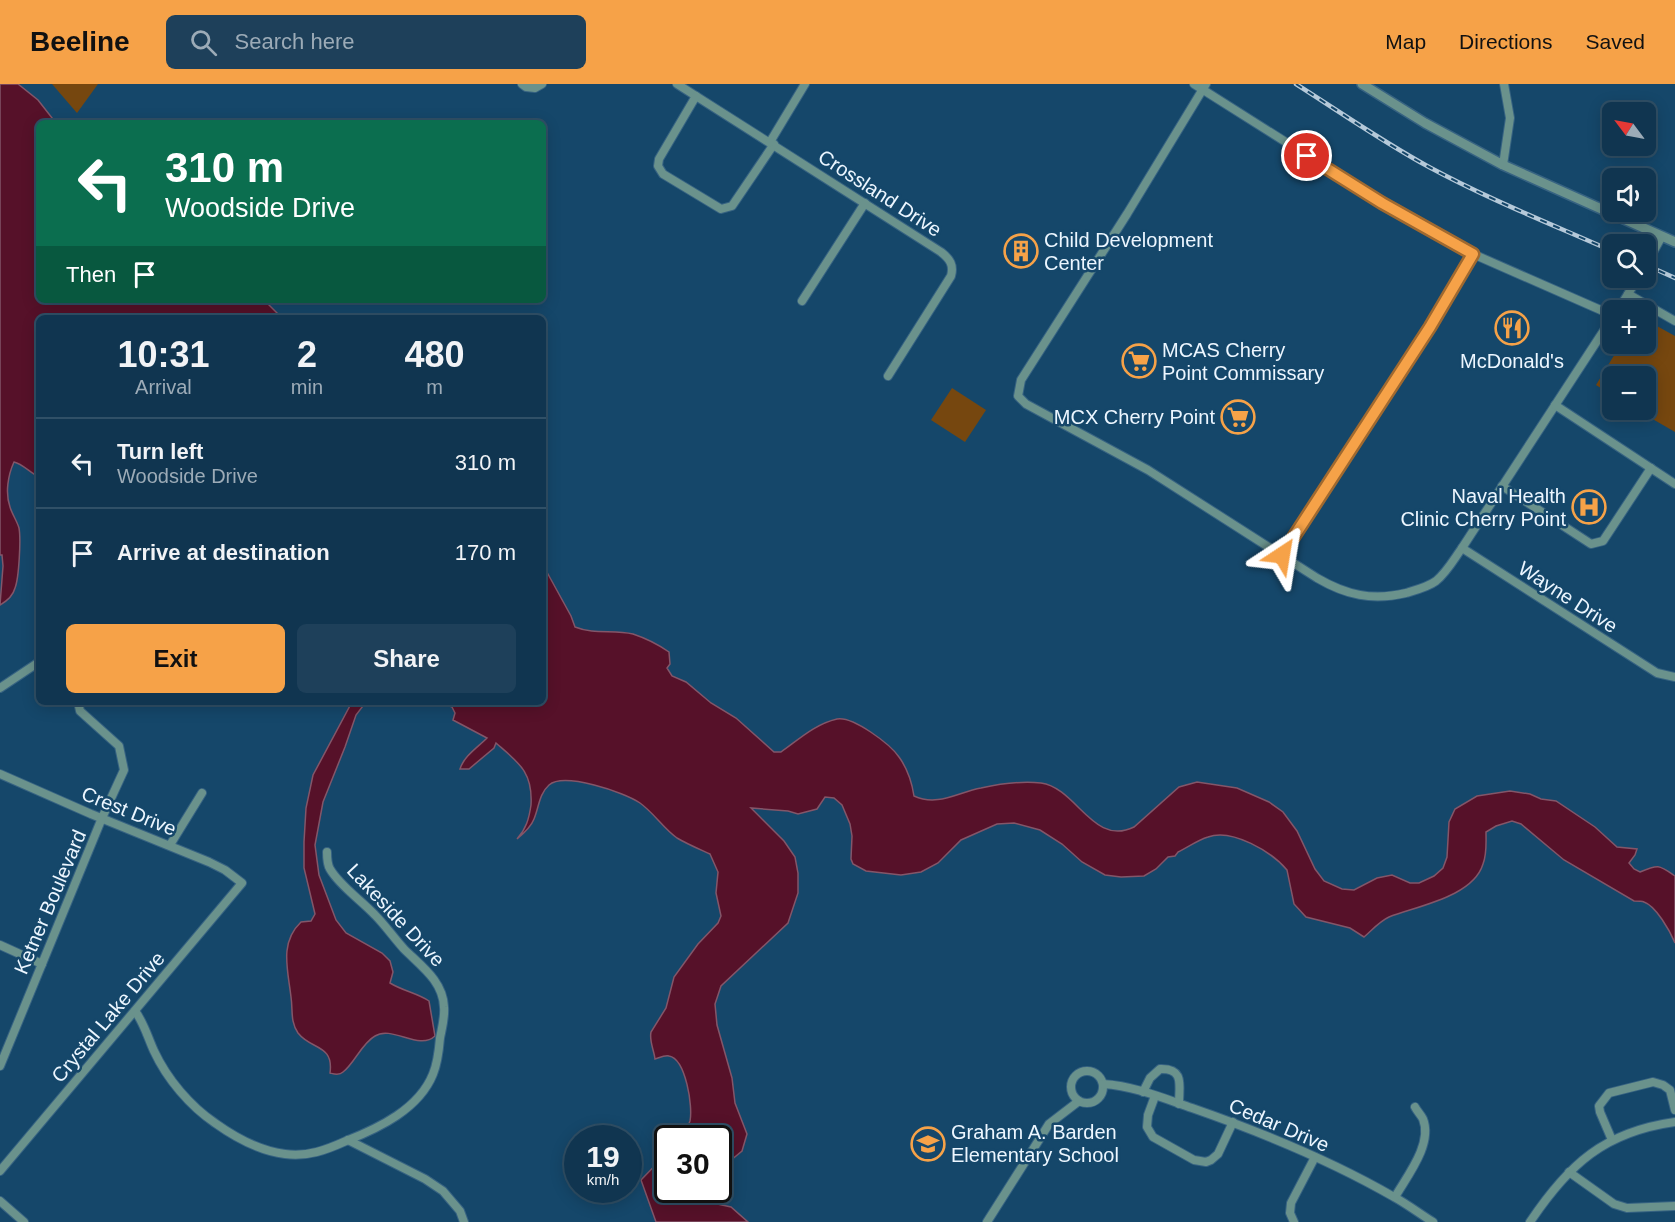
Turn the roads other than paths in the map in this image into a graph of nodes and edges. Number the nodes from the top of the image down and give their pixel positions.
1 (522, 84) edge
2 (542, 84) edge
3 (677, 84) edge
4 (805, 84) edge
5 (1194, 84) edge
6 (1362, 84) edge
7 (1504, 84) edge
8 (1204, 87) edge
9 (696, 96) junction
10 (772, 143) junction
11 (1503, 165) junction
12 (865, 203) junction
13 (1662, 236) junction
14 (1675, 242) edge
15 (1656, 247) edge
16 (1473, 254) junction
17 (1632, 288) edge
18 (1628, 294) junction
19 (1624, 300) edge
20 (802, 301) dead end
21 (1602, 312) edge
22 (1675, 321) edge
23 (1602, 332) edge
24 (888, 376) dead end
25 (1555, 405) junction
26 (1651, 468) junction
27 (1675, 484) edge
28 (1502, 486) junction
29 (1462, 548) junction
30 (1282, 555) junction
31 (36, 664) edge
32 (1675, 677) edge
33 (0, 688) edge
34 (79, 705) edge
35 (0, 774) edge
36 (202, 793) dead end
37 (102, 818) junction
38 (170, 845) junction
39 (327, 852) dead end
40 (242, 883) joint
41 (0, 945) edge
42 (42, 964) junction
43 (135, 1011) junction
44 (0, 1066) edge
45 (1103, 1084) junction
46 (1143, 1092) junction
47 (1155, 1096) junction
48 (1079, 1101) junction
49 (1179, 1104) junction
50 (1415, 1107) dead end
51 (1675, 1110) edge
52 (1233, 1122) junction
53 (1675, 1122) edge
54 (348, 1140) junction
55 (1612, 1140) junction
56 (1315, 1157) junction
57 (0, 1171) edge
58 (1569, 1172) junction
59 (1395, 1197) junction
60 (0, 1201) edge
61 (1675, 1206) edge
62 (24, 1222) edge
63 (464, 1222) edge
64 (987, 1222) edge
65 (1294, 1222) edge
66 (1433, 1222) edge
67 (1530, 1222) edge

1 - 2 street
3 - 9 street, Crossland Drive
4 - 10 street
5 - 8 street
6 - 11 street
7 - 11 street
8 - 16 street
8 - 30 street
9 - 10 street, Crossland Drive
9 - 10 street
10 - 12 street, Crossland Drive
11 - 13 street
12 - 20 street
12 - 24 street, Crossland Drive
13 - 14 street
13 - 15 street
16 - 21 street
16 - 30 street
17 - 18 street
18 - 19 street
18 - 22 street
23 - 25 street
25 - 26 street
25 - 28 street
26 - 27 street
26 - 28 street
28 - 29 street
29 - 30 street
29 - 32 street, Wayne Drive
31 - 33 street
34 - 37 street, Ketner Boulevard
35 - 37 street, Crest Drive
36 - 38 street
37 - 38 street, Crest Drive
37 - 42 street, Ketner Boulevard
38 - 40 street, Crest Drive
39 - 54 street, Lakeside Drive
40 - 43 street, Crystal Lake Drive
41 - 42 street
42 - 44 street, Ketner Boulevard
43 - 54 street, Lakeside Drive
43 - 57 street, Crystal Lake Drive
45 - 46 street, Cedar Drive
45 - 48 street
45 - 48 street, Cedar Drive
46 - 47 street, Cedar Drive
46 - 49 street
47 - 49 street, Cedar Drive
47 - 52 street
48 - 64 street
49 - 52 street, Cedar Drive
50 - 59 street
51 - 55 street
52 - 56 street, Cedar Drive
53 - 55 street
54 - 63 street
55 - 58 street
56 - 59 street, Cedar Drive
56 - 65 street
58 - 61 street
58 - 67 street
59 - 66 street, Cedar Drive
60 - 62 street

